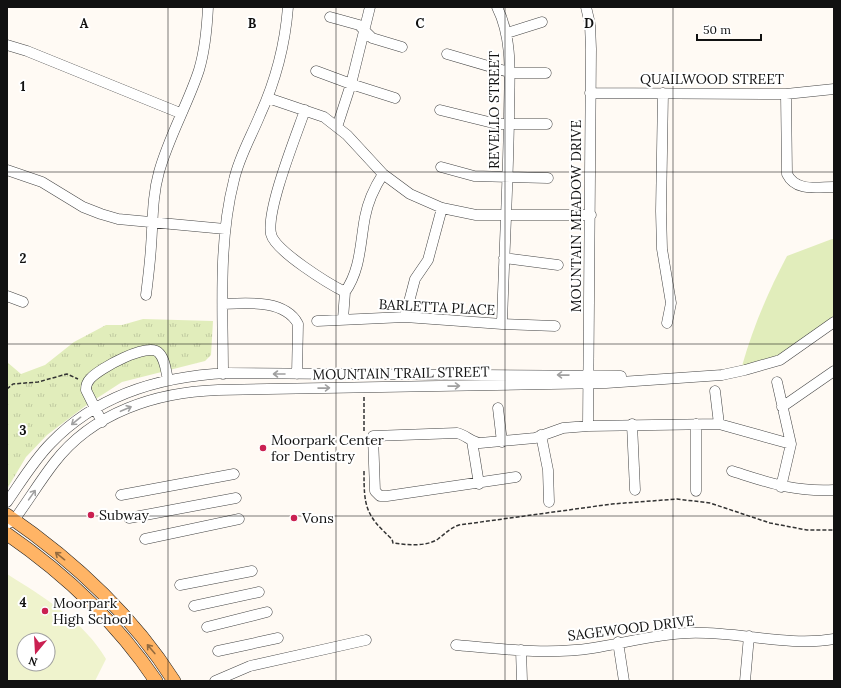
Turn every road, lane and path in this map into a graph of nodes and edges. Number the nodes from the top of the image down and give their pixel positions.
1 (208, 7) edge
2 (288, 7) edge
3 (370, 7) edge
4 (497, 7) edge
5 (586, 7) edge
6 (330, 17) dead end
7 (542, 22) dead end
8 (365, 30) junction
9 (507, 33) junction
10 (7, 45) edge
11 (402, 47) dead end
12 (447, 54) dead end
13 (316, 71) dead end
14 (509, 71) junction
15 (546, 73) dead end
16 (351, 84) junction
17 (834, 88) edge
18 (590, 93) junction
19 (663, 93) junction
20 (786, 94) junction
21 (268, 98) junction
22 (395, 98) dead end
23 (306, 110) junction
24 (440, 110) dead end
25 (180, 113) junction
26 (547, 124) dead end
27 (509, 125) junction
28 (337, 127) junction
29 (441, 167) dead end
30 (7, 170) edge
31 (383, 174) junction
32 (508, 177) junction
33 (548, 178) dead end
34 (834, 187) edge
35 (442, 208) junction
36 (506, 215) junction
37 (591, 215) junction
38 (152, 222) junction
39 (225, 229) junction
40 (504, 258) junction
41 (558, 265) dead end
42 (345, 292) junction
43 (146, 295) dead end
44 (7, 296) edge
45 (23, 302) dead end
46 (223, 304) junction
47 (834, 316) edge
48 (405, 317) junction
49 (343, 319) junction
50 (318, 321) dead end
51 (834, 322) edge
52 (667, 323) dead end
53 (502, 324) junction
54 (555, 326) dead end
55 (834, 371) edge
56 (223, 374) junction
57 (297, 374) junction
58 (78, 379) dead end
59 (589, 379) junction
60 (168, 380) junction
61 (778, 382) dead end
62 (7, 389) edge
63 (715, 392) dead end
64 (782, 407) junction
65 (95, 408) junction
66 (498, 408) dead end
67 (102, 422) junction
68 (632, 424) junction
69 (696, 424) junction
70 (719, 424) junction
71 (588, 426) junction
72 (541, 435) junction
73 (472, 441) junction
74 (502, 442) junction
75 (791, 444) junction
76 (732, 471) dead end
77 (234, 474) dead end
78 (516, 478) dead end
79 (479, 484) junction
80 (781, 487) junction
81 (635, 490) dead end
82 (834, 490) edge
83 (696, 491) dead end
84 (121, 495) dead end
85 (236, 498) dead end
86 (7, 502) edge
87 (549, 502) dead end
88 (129, 518) dead end
89 (239, 519) dead end
90 (9, 520) edge
91 (7, 534) edge
92 (145, 539) dead end
93 (252, 571) dead end
94 (180, 585) dead end
95 (260, 592) dead end
96 (194, 606) dead end
97 (267, 612) dead end
98 (207, 627) dead end
99 (749, 636) junction
100 (278, 638) dead end
101 (834, 638) edge
102 (366, 640) dead end
103 (618, 642) junction
104 (456, 645) dead end
105 (520, 650) junction
106 (218, 651) dead end
107 (156, 681) edge
108 (174, 681) edge
109 (215, 681) edge
110 (522, 681) edge
111 (624, 681) edge
112 (745, 681) edge

1 - 25 street
2 - 21 street
3 - 8 street
4 - 9 street, REVELLO STREET
5 - 18 street, MOUNTAIN MEADOW DRIVE
6 - 8 street
7 - 9 street
8 - 11 street
8 - 16 street
9 - 14 street, REVELLO STREET
10 - 25 street
12 - 14 street
13 - 16 street
14 - 15 street
14 - 27 street, REVELLO STREET
16 - 22 street
16 - 28 street
17 - 20 street, QUAILWOOD STREET
18 - 19 street, QUAILWOOD STREET
18 - 37 street, MOUNTAIN MEADOW DRIVE
19 - 20 street, QUAILWOOD STREET
19 - 52 street
20 - 34 street
21 - 23 street
21 - 39 street
23 - 28 street
23 - 42 street
24 - 27 street
25 - 38 street
26 - 27 street
27 - 32 street, REVELLO STREET
28 - 31 street
29 - 32 street
30 - 38 street
31 - 35 street
31 - 42 street
32 - 33 street
32 - 36 street, REVELLO STREET
35 - 36 street
35 - 48 street
36 - 37 street
36 - 40 street, REVELLO STREET
37 - 59 street, MOUNTAIN MEADOW DRIVE
38 - 39 street
38 - 43 street
39 - 46 street
40 - 41 street
40 - 53 street, REVELLO STREET
42 - 49 street
44 - 45 street
46 - 56 street
46 - 57 street
47 - 59 street, MOUNTAIN TRAIL STREET
48 - 49 street, BARLETTA PLACE
48 - 53 street, BARLETTA PLACE
49 - 50 street, BARLETTA PLACE
51 - 59 street, MOUNTAIN TRAIL STREET
53 - 54 street, BARLETTA PLACE
55 - 64 street
57 -> 56 street, MOUNTAIN TRAIL STREET
56 - 60 street, MOUNTAIN TRAIL STREET
59 -> 57 street, MOUNTAIN TRAIL STREET
58 - 62 path
67 -> 59 street, MOUNTAIN TRAIL STREET
59 - 71 street, MOUNTAIN MEADOW DRIVE
60 - 65 street, MOUNTAIN TRAIL STREET
60 - 65 street
61 - 64 street
63 - 70 street
64 - 75 street
65 - 67 street
65 -> 86 street, MOUNTAIN TRAIL STREET
66 - 74 street
90 -> 67 street, MOUNTAIN TRAIL STREET
68 - 69 street
68 - 71 street
68 - 81 street
69 - 70 street
69 - 83 street
70 - 75 street
71 - 72 street
72 - 74 street
72 - 87 street
73 - 74 street
73 - 79 street
73 - 79 street
75 - 80 street
76 - 80 street
77 - 84 street
78 - 79 street
80 - 82 street
85 - 88 street
89 - 92 street
108 -> 90 main road
91 - 107 main road
93 - 94 street
95 - 96 street
97 - 98 street
99 - 101 street, SAGEWOOD DRIVE
99 - 103 street, SAGEWOOD DRIVE
99 - 112 street
100 - 106 street
102 - 109 street
103 - 105 street, SAGEWOOD DRIVE
103 - 111 street
104 - 105 street, SAGEWOOD DRIVE
105 - 110 street

